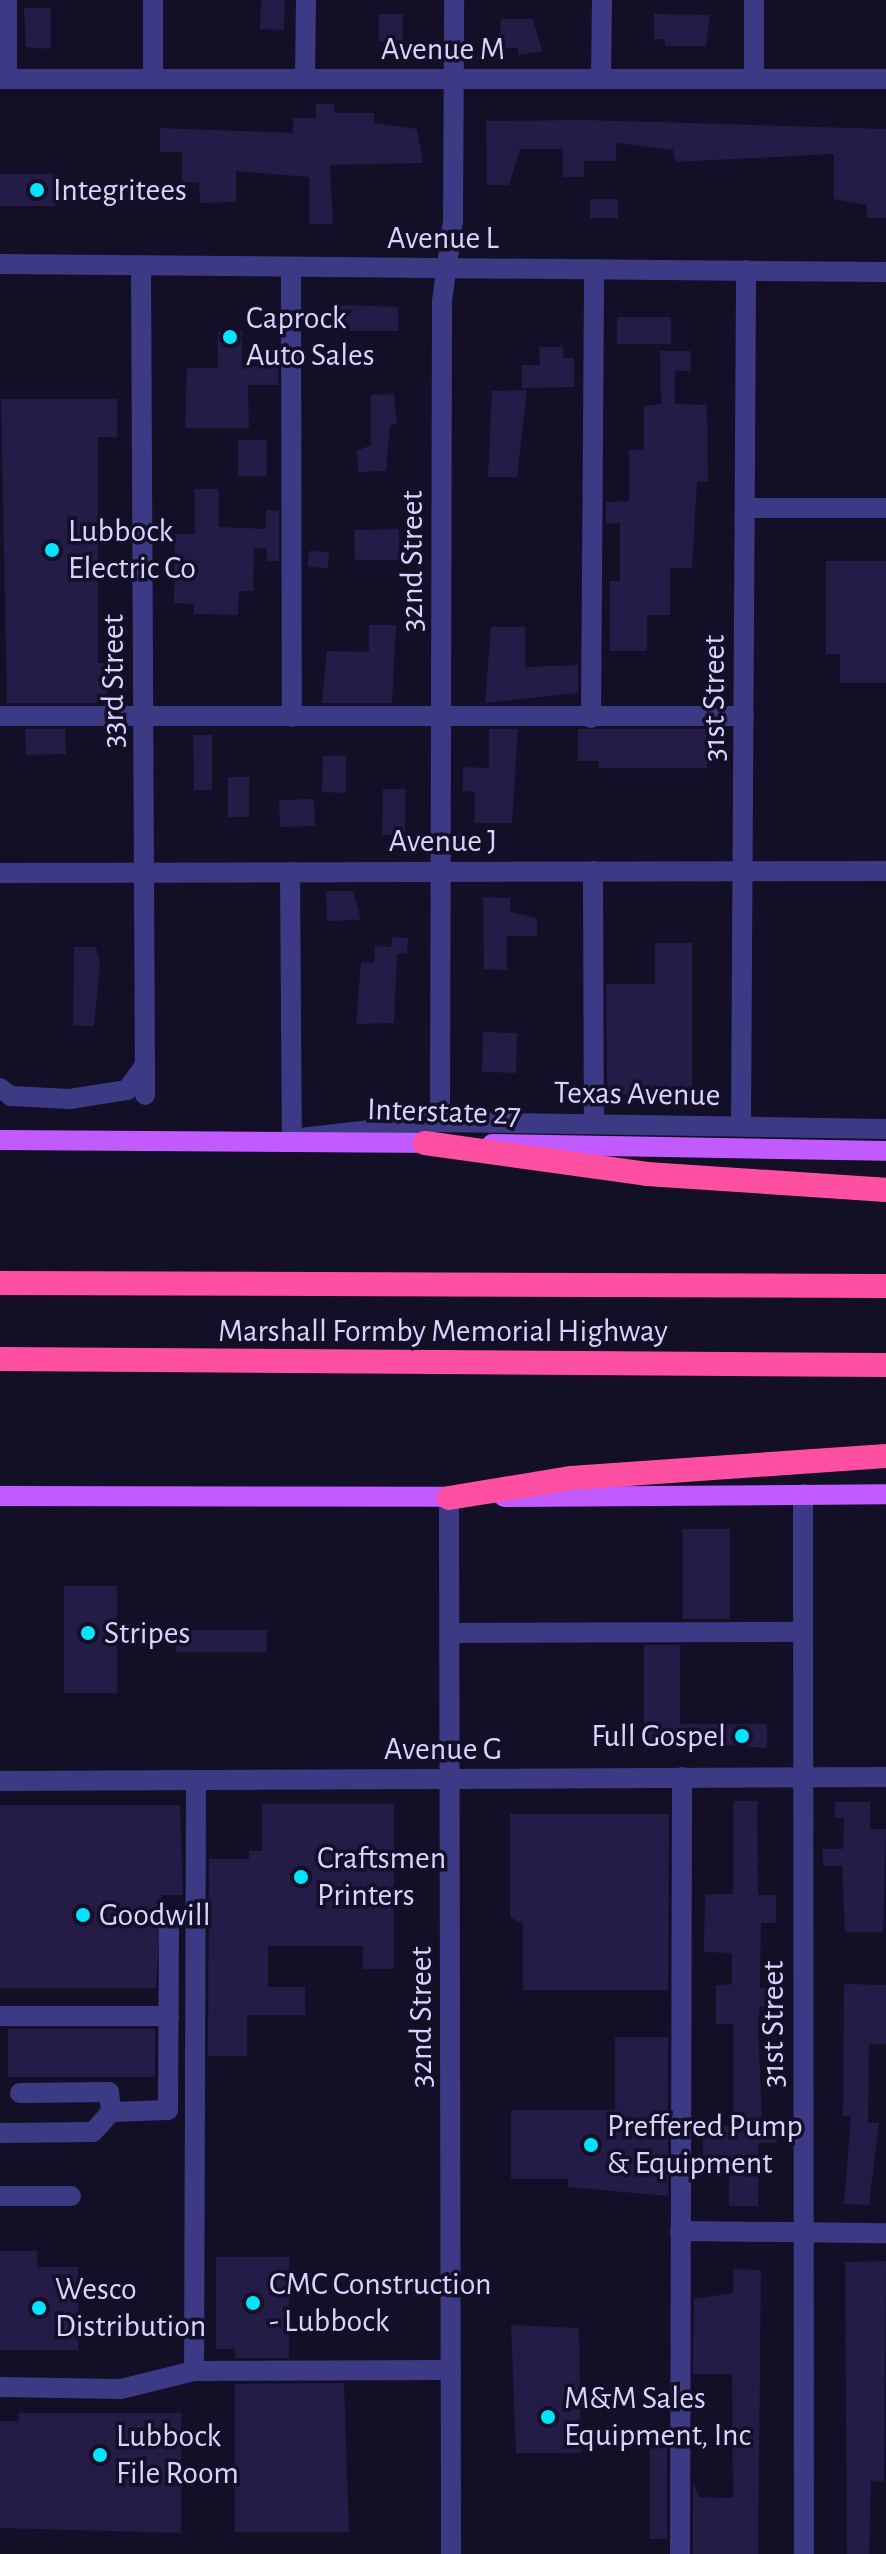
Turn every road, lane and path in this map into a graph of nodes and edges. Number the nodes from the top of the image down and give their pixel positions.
1 (7, 0) edge
2 (153, 0) edge
3 (306, 0) edge
4 (454, 0) edge
5 (602, 0) edge
6 (754, 0) edge
7 (4, 79) edge
8 (153, 79) junction
9 (305, 79) junction
10 (454, 79) junction
11 (601, 79) junction
12 (754, 79) junction
13 (886, 79) edge
14 (0, 264) edge
15 (141, 266) junction
16 (291, 267) junction
17 (447, 268) junction
18 (594, 269) junction
19 (746, 270) junction
20 (886, 272) edge
21 (745, 508) junction
22 (886, 508) edge
23 (143, 715) junction
24 (0, 716) edge
25 (744, 716) junction
26 (292, 717) junction
27 (591, 718) junction
28 (442, 720) junction
29 (442, 871) junction
30 (593, 871) junction
31 (743, 871) junction
32 (886, 871) edge
33 (290, 872) junction
34 (0, 873) edge
35 (144, 873) junction
36 (145, 1065) junction
37 (0, 1088) edge
38 (145, 1095) dead end
39 (440, 1122) junction
40 (594, 1124) junction
41 (741, 1125) junction
42 (0, 1129) edge
43 (886, 1129) edge
44 (292, 1139) junction
45 (0, 1140) edge
46 (54, 1140) junction
47 (425, 1143) junction
48 (886, 1151) edge
49 (0, 1154) edge
50 (886, 1190) edge
51 (0, 1283) edge
52 (886, 1286) edge
53 (0, 1359) edge
54 (886, 1365) edge
55 (886, 1456) edge
56 (803, 1494) junction
57 (886, 1494) edge
58 (0, 1496) edge
59 (449, 1498) junction
60 (802, 1632) junction
61 (450, 1633) junction
62 (682, 1777) junction
63 (886, 1777) edge
64 (802, 1778) junction
65 (450, 1779) junction
66 (0, 1781) edge
67 (196, 1781) junction
68 (169, 1921) dead end
69 (0, 2016) edge
70 (169, 2016) junction
71 (20, 2093) dead end
72 (111, 2112) junction
73 (0, 2133) edge
74 (0, 2196) edge
75 (71, 2196) dead end
76 (680, 2231) junction
77 (886, 2233) edge
78 (803, 2234) junction
79 (451, 2370) junction
80 (194, 2371) junction
81 (0, 2387) edge
82 (451, 2545) edge
83 (680, 2554) edge
84 (804, 2554) edge

1 - 7 street
2 - 8 street
3 - 9 street
4 - 10 street, 32nd Street
5 - 11 street
6 - 12 street
7 - 8 street, Avenue M
8 - 9 street, Avenue M
9 - 10 street, Avenue M
10 - 11 street, Avenue M
10 - 17 street, 32nd Street
11 - 12 street, Avenue M
12 - 13 street, Avenue M
14 - 15 street, Avenue L
15 - 16 street, Avenue L
15 - 23 street, 33rd Street
16 - 17 street, Avenue L
16 - 26 street
17 - 18 street, Avenue L
17 - 28 street, 32nd Street
18 - 19 street, Avenue L
18 - 27 street
19 - 20 street, Avenue L
19 - 21 street, 31st Street
21 - 22 street
21 - 25 street, 31st Street
23 - 24 street
23 - 26 street
23 - 35 street, 33rd Street
25 - 27 street
25 - 31 street, 31st Street
26 - 28 street
27 - 28 street
28 - 29 street, 32nd Street
29 - 30 street, Avenue J
29 - 33 street, Avenue J
29 - 39 street, 32nd Street
30 - 31 street, Avenue J
30 - 40 street
31 - 32 street, Avenue J
31 - 41 street, 31st Street
33 - 35 street, Avenue J
33 - 44 street
34 - 35 street, Avenue J
35 - 36 street, 33rd Street
36 - 37 street
36 - 38 street, 33rd Street
39 - 40 street, Texas Avenue
39 - 44 street, Texas Avenue
40 - 41 street, Texas Avenue
41 - 43 street, Texas Avenue
42 - 46 main road
44 - 46 main road, Interstate 27
44 - 47 main road, Interstate 27
45 - 46 main road, Interstate 27
46 - 49 main road
47 - 48 main road, Interstate 27
47 - 50 highway
51 - 52 highway, Marshall Formby Memorial Highway
53 - 54 highway, Marshall Formby Memorial Highway
55 - 59 highway
56 - 57 main road
56 - 59 main road
56 - 60 street, 31st Street
58 - 59 main road
59 - 61 street, 32nd Street
60 - 61 street
60 - 64 street, 31st Street
61 - 65 street, 32nd Street
62 - 64 street, Avenue G
62 - 65 street, Avenue G
62 - 76 street
63 - 64 street, Avenue G
64 - 78 street, 31st Street
65 - 67 street, Avenue G
65 - 79 street, 32nd Street
66 - 67 street, Avenue G
67 - 80 street
68 - 70 street
69 - 70 street
70 - 72 street
71 - 72 street
72 - 73 street
74 - 75 street
76 - 78 street
76 - 83 street
77 - 78 street
78 - 84 street, 31st Street
79 - 80 street
79 - 82 street, 32nd Street
80 - 81 street

